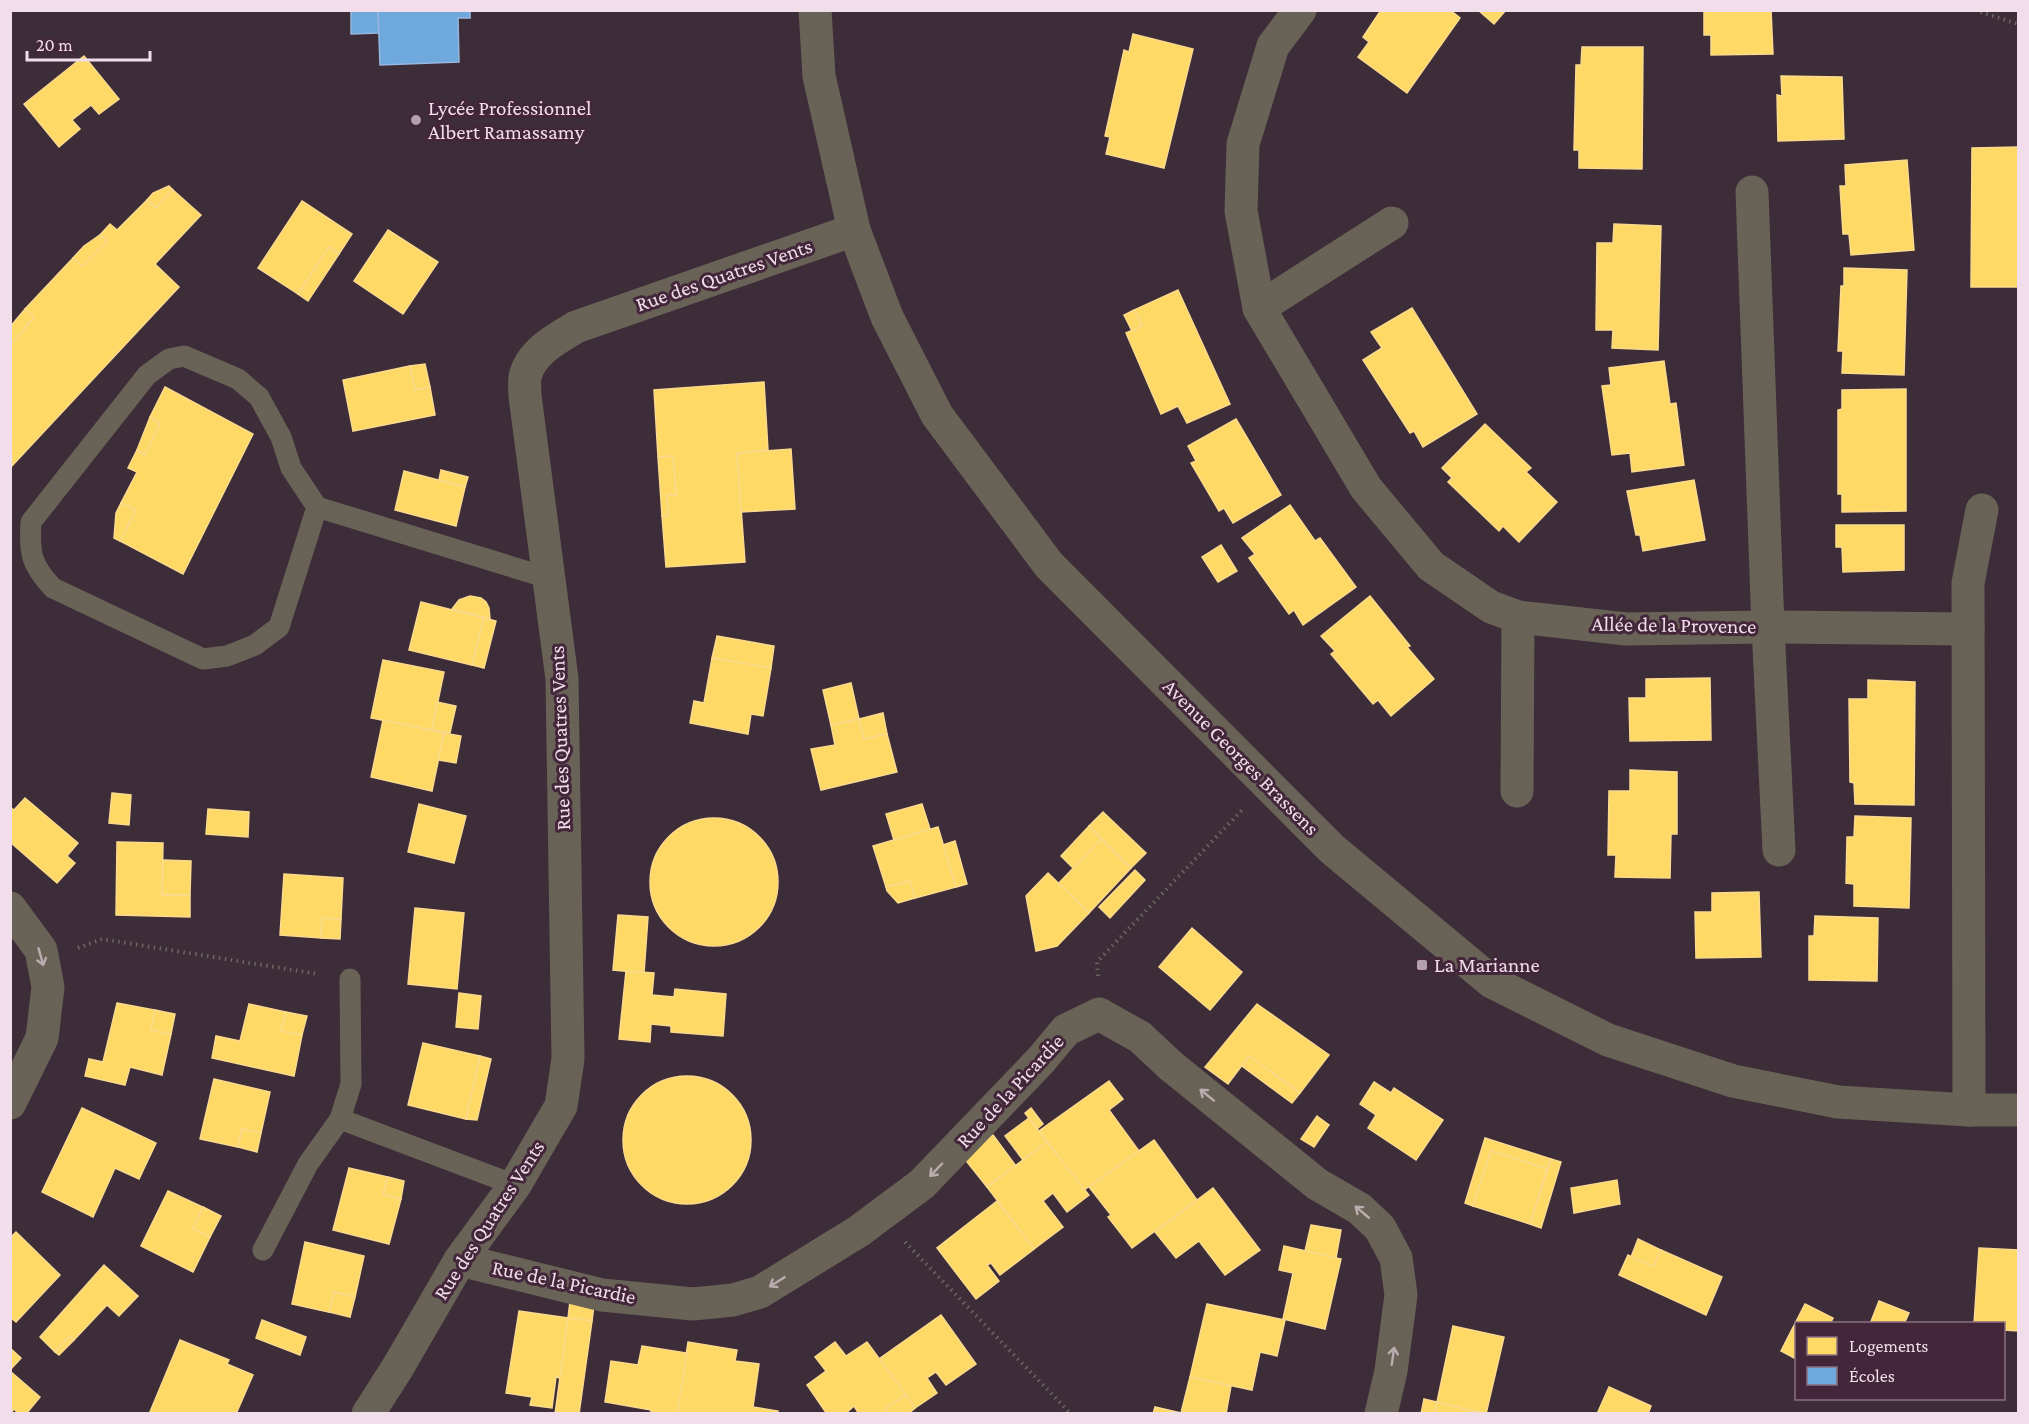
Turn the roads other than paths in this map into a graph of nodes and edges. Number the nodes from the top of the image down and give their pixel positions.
1 (815, 10) edge
2 (1300, 10) edge
3 (1752, 192) dead end
4 (1392, 223) dead end
5 (854, 230) junction
6 (1259, 308) junction
7 (317, 507) junction
8 (1982, 510) dead end
9 (548, 578) junction
10 (1518, 617) junction
11 (1768, 627) junction
12 (1968, 629) junction
13 (1517, 791) dead end
14 (1779, 850) dead end
15 (10, 908) edge
16 (350, 979) road end
17 (10, 1103) edge
18 (1969, 1110) junction
19 (2019, 1110) edge
20 (340, 1119) junction
21 (515, 1185) junction
22 (263, 1250) dead end
23 (459, 1260) junction
24 (368, 1413) edge
25 (1381, 1413) edge

1 - 5 street, Avenue Georges Brassens
2 - 6 street, Allée de la Provence
3 - 11 street
4 - 6 street
5 - 9 street, Rue des Quatres Vents
5 - 18 street, Avenue Georges Brassens
6 - 10 street, Allée de la Provence
7 - 7 lane
7 - 9 lane
8 - 12 street
9 - 21 street, Rue des Quatres Vents
10 - 11 street, Allée de la Provence
10 - 13 street
11 - 12 street, Allée de la Provence
11 - 14 street
12 - 18 street
15 -> 17 street
16 - 20 lane
18 - 19 street, Avenue Georges Brassens
20 - 21 lane
20 - 22 lane
21 - 23 street, Rue des Quatres Vents
23 - 24 street, Rue des Quatres Vents
25 -> 23 street, Rue de la Picardie

